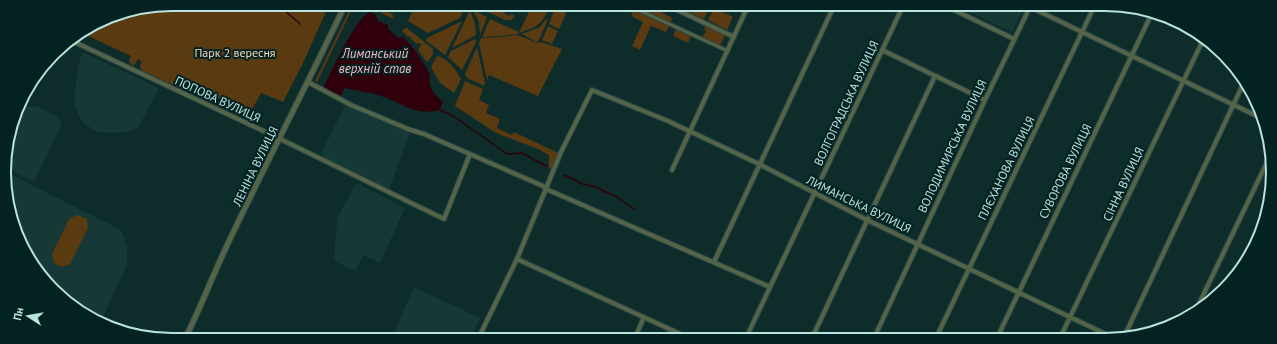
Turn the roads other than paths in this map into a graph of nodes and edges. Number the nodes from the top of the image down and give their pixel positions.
1 (342, 11) edge
2 (641, 11) edge
3 (679, 11) edge
4 (746, 11) edge
5 (832, 11) edge
6 (901, 11) edge
7 (956, 11) edge
8 (1028, 11) edge
9 (1038, 11) edge
10 (1092, 11) edge
11 (1150, 17) edge
12 (1082, 32) junction
13 (734, 37) junction
14 (1014, 39) junction
15 (76, 43) edge
16 (1202, 43) edge
17 (882, 50) junction
18 (728, 51) junction
19 (1132, 55) junction
20 (935, 76) junction
21 (1184, 80) junction
22 (308, 82) junction
23 (1242, 88) edge
24 (985, 100) junction
25 (1234, 104) junction
26 (1256, 115) edge
27 (690, 132) junction
28 (279, 139) junction
29 (470, 154) junction
30 (759, 164) junction
31 (1266, 164) edge
32 (672, 170) dead end
33 (546, 189) junction
34 (814, 193) junction
35 (867, 220) junction
36 (918, 244) junction
37 (517, 259) junction
38 (714, 262) junction
39 (969, 269) junction
40 (770, 287) junction
41 (1018, 292) junction
42 (1200, 302) edge
43 (1071, 317) junction
44 (644, 318) junction
45 (1126, 332) edge
46 (188, 333) edge
47 (481, 333) edge
48 (637, 333) edge
49 (678, 333) edge
50 (748, 333) edge
51 (814, 333) edge
52 (876, 333) edge
53 (938, 333) edge
54 (999, 333) edge
55 (1063, 333) edge
56 (1104, 333) edge

1 - 22 street, ЛЕНІНА ВУЛИЦЯ
2 - 18 street
3 - 13 street
4 - 13 street
5 - 30 street
6 - 17 street, ВОЛГОГРАДСЬКА ВУЛИЦЯ
7 - 14 street
8 - 14 street, ВОЛОДИМИРСЬКА ВУЛИЦЯ
9 - 12 street
10 - 12 street, ПЛЄХАНОВА ВУЛИЦЯ
11 - 19 street, СУВОРОВА ВУЛИЦЯ
12 - 19 street
12 - 39 street, ПЛЄХАНОВА ВУЛИЦЯ
13 - 18 street
14 - 24 street, ВОЛОДИМИРСЬКА ВУЛИЦЯ
15 - 28 street, ПОПОВА ВУЛИЦЯ
16 - 21 street, СІННА ВУЛИЦЯ
17 - 20 street
17 - 34 street, ВОЛГОГРАДСЬКА ВУЛИЦЯ
18 - 27 street
19 - 21 street
19 - 41 street, СУВОРОВА ВУЛИЦЯ
20 - 24 street
20 - 35 street
21 - 25 street
21 - 43 street, СІННА ВУЛИЦЯ
22 - 28 street, ЛЕНІНА ВУЛИЦЯ
22 - 29 street
23 - 25 street
24 - 36 street, ВОЛОДИМИРСЬКА ВУЛИЦЯ
25 - 26 street
25 - 45 street
27 - 30 street, ЛИМАНСЬКА ВУЛИЦЯ
27 - 32 street
27 - 33 street, ЛИМАНСЬКА ВУЛИЦЯ
28 - 29 street, ПОПОВА ВУЛИЦЯ
28 - 46 street, ЛЕНІНА ВУЛИЦЯ
29 - 33 street
30 - 34 street, ЛИМАНСЬКА ВУЛИЦЯ
30 - 38 street
31 - 42 street
33 - 37 street
33 - 38 street
34 - 35 street, ЛИМАНСЬКА ВУЛИЦЯ
34 - 40 street, ВОЛГОГРАДСЬКА ВУЛИЦЯ
35 - 36 street, ЛИМАНСЬКА ВУЛИЦЯ
35 - 51 street
36 - 39 street, ЛИМАНСЬКА ВУЛИЦЯ
36 - 52 street, ВОЛОДИМИРСЬКА ВУЛИЦЯ
37 - 44 street
37 - 47 street
38 - 40 street
39 - 41 street, ЛИМАНСЬКА ВУЛИЦЯ
39 - 53 street, ПЛЄХАНОВА ВУЛИЦЯ
40 - 50 street, ВОЛГОГРАДСЬКА ВУЛИЦЯ
41 - 43 street, ЛИМАНСЬКА ВУЛИЦЯ
41 - 54 street, СУВОРОВА ВУЛИЦЯ
43 - 55 street, СІННА ВУЛИЦЯ
43 - 56 street, ЛИМАНСЬКА ВУЛИЦЯ
44 - 48 street
44 - 49 street

